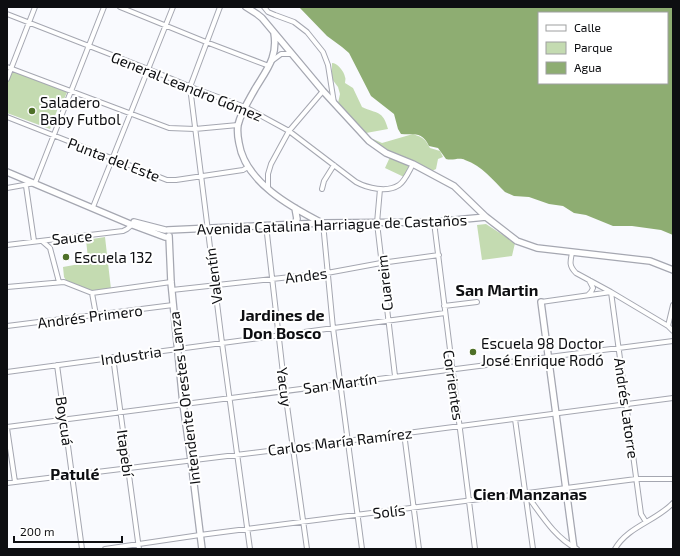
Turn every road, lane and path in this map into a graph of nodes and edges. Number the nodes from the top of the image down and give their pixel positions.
1 (35, 7) edge
2 (104, 7) edge
3 (120, 7) edge
4 (173, 7) edge
5 (220, 7) edge
6 (246, 7) edge
7 (264, 7) edge
8 (7, 14) edge
9 (29, 23) junction
10 (166, 25) junction
11 (273, 31) junction
12 (206, 42) junction
13 (88, 46) junction
14 (291, 54) junction
15 (273, 60) junction
16 (269, 66) junction
17 (9, 68) edge
18 (148, 69) junction
19 (7, 79) edge
20 (190, 86) junction
21 (71, 91) junction
22 (323, 91) junction
23 (334, 103) junction
24 (245, 107) junction
25 (131, 113) junction
26 (7, 117) edge
27 (238, 125) junction
28 (195, 129) junction
29 (289, 131) junction
30 (53, 136) junction
31 (113, 159) junction
32 (413, 164) junction
33 (334, 165) junction
34 (248, 167) junction
35 (7, 172) edge
36 (201, 176) junction
37 (35, 183) junction
38 (26, 186) junction
39 (7, 188) edge
40 (268, 188) junction
41 (322, 188) dead end
42 (380, 189) junction
43 (94, 208) junction
44 (295, 208) junction
45 (486, 217) junction
46 (434, 222) junction
47 (133, 223) junction
48 (323, 223) junction
49 (377, 223) junction
50 (294, 224) junction
51 (266, 225) junction
52 (208, 229) junction
53 (167, 234) junction
54 (34, 241) junction
55 (42, 241) junction
56 (7, 245) edge
57 (572, 253) junction
58 (439, 255) junction
59 (381, 263) junction
60 (673, 270) edge
61 (327, 273) junction
62 (272, 279) junction
63 (589, 280) junction
64 (59, 282) junction
65 (171, 282) junction
66 (215, 285) junction
67 (7, 287) edge
68 (172, 290) junction
69 (611, 292) junction
70 (92, 293) junction
71 (588, 295) junction
72 (477, 302) dead end
73 (541, 302) joint
74 (173, 305) junction
75 (444, 306) junction
76 (673, 306) edge
77 (445, 313) junction
78 (96, 315) junction
79 (388, 321) junction
80 (7, 326) edge
81 (668, 326) junction
82 (333, 328) junction
83 (673, 331) edge
84 (278, 335) junction
85 (673, 341) edge
86 (222, 343) junction
87 (618, 348) junction
88 (177, 349) junction
89 (548, 357) junction
90 (113, 358) junction
91 (58, 365) junction
92 (452, 369) junction
93 (7, 372) edge
94 (395, 376) junction
95 (340, 383) junction
96 (285, 391) junction
97 (229, 398) junction
98 (673, 398) edge
99 (627, 403) junction
100 (183, 404) junction
101 (120, 412) junction
102 (556, 413) junction
103 (64, 419) junction
104 (515, 419) junction
105 (460, 426) junction
106 (7, 427) edge
107 (404, 433) junction
108 (348, 440) junction
109 (293, 448) junction
110 (237, 454) junction
111 (191, 460) junction
112 (128, 468) junction
113 (72, 475) junction
114 (636, 479) junction
115 (673, 479) edge
116 (15, 482) junction
117 (7, 483) edge
118 (565, 489) junction
119 (526, 494) junction
120 (470, 500) junction
121 (673, 503) edge
122 (414, 508) junction
123 (358, 514) junction
124 (303, 522) junction
125 (646, 522) junction
126 (248, 529) junction
127 (200, 535) junction
128 (139, 546) edge
129 (575, 548) edge
130 (82, 549) edge
131 (105, 549) edge
132 (202, 549) edge
133 (250, 549) edge
134 (306, 549) edge
135 (362, 549) edge
136 (419, 549) edge
137 (476, 549) edge
138 (533, 549) edge
139 (614, 549) edge

1 - 9 street
2 - 13 street
3 - 10 street
4 - 10 street
5 - 12 street, Valentín
6 - 11 street
7 - 23 street
8 - 9 street, General Leandro Gómez
9 - 13 street, General Leandro Gómez
9 - 17 street
10 - 12 street
10 - 18 street
11 - 14 street
11 - 15 street
12 - 16 street
12 - 20 street, Valentín
13 - 18 street, General Leandro Gómez
13 - 21 street
14 - 15 street
14 - 22 street
15 - 16 street
16 - 24 street
17 - 19 street
17 - 21 street
18 - 20 street, General Leandro Gómez
18 - 25 street
20 - 24 street, General Leandro Gómez
20 - 28 street, Valentín
21 - 25 street
21 - 30 street
22 - 23 street
22 - 29 street
23 - 32 street
24 - 27 street
24 - 29 street, General Leandro Gómez
25 - 28 street
25 - 31 street
26 - 30 street, Punta del Este
27 - 28 street
27 - 34 street
28 - 36 street, Valentín
29 - 33 street, General Leandro Gómez
29 - 40 street
30 - 31 street, Punta del Este
30 - 37 street
31 - 36 street, Punta del Este
31 - 43 street
32 - 42 street, General Leandro Gómez
32 - 45 street
33 - 41 street
33 - 42 street, General Leandro Gómez
34 - 36 street, Punta del Este
34 - 40 street
35 - 37 street, Avenida Catalina Harriague de Castaños
36 - 52 street, Valentín
37 - 38 street
37 - 43 street, Avenida Catalina Harriague de Castaños
38 - 39 street
38 - 54 street
40 - 44 street
42 - 49 street, Cuareim
43 - 47 street, Avenida Catalina Harriague de Castaños
44 - 48 street
44 - 50 street
45 - 46 street, Avenida Catalina Harriague de Castaños
45 - 57 street
46 - 49 street, Avenida Catalina Harriague de Castaños
46 - 58 street, Corrientes
47 - 53 street, Avenida Catalina Harriague de Castaños
47 - 55 street, Sauce
48 - 49 street, Avenida Catalina Harriague de Castaños
48 - 50 street, Avenida Catalina Harriague de Castaños
48 - 61 street
49 - 59 street, Cuareim
50 - 51 street, Avenida Catalina Harriague de Castaños
51 - 52 street, Avenida Catalina Harriague de Castaños
51 - 62 street, Yacuy
52 - 53 street, Avenida Catalina Harriague de Castaños
52 - 66 street, Valentín
53 - 65 street, Intendente Orestes Lanza
54 - 55 street, Sauce
54 - 56 street, Sauce
55 - 64 street
57 - 60 street
57 - 63 street
58 - 59 street, Andes
58 - 75 street, Corrientes
59 - 61 street, Andes
59 - 79 street, Cuareim
61 - 62 street, Andes
61 - 82 street
62 - 66 street, Andes
62 - 84 street, Yacuy
63 - 69 street
63 - 71 street
64 - 67 street
64 - 70 street
65 - 68 street, Intendente Orestes Lanza
65 - 70 street
66 - 68 street, Andes
66 - 86 street, Valentín
68 - 74 street, Intendente Orestes Lanza
69 - 71 street
69 - 81 street
69 - 87 street, Andrés Latorre
70 - 78 street
71 - 73 street
72 - 75 street
73 - 89 street
74 - 78 street, Andrés Primero
74 - 88 street, Intendente Orestes Lanza
75 - 77 street, Corrientes
76 - 81 street
77 - 79 street, Industria
77 - 92 street, Corrientes
78 - 80 street, Andrés Primero
79 - 82 street, Industria
79 - 94 street, Cuareim
81 - 83 street
82 - 84 street, Industria
82 - 95 street
84 - 86 street, Industria
84 - 96 street, Yacuy
85 - 87 street, San Martín
86 - 88 street, Industria
86 - 97 street, Valentín
87 - 89 street, San Martín
87 - 99 street, Andrés Latorre
88 - 90 street, Industria
88 - 100 street, Intendente Orestes Lanza
89 - 92 street, San Martín
89 - 102 street
90 - 91 street, Industria
90 - 101 street, Itapebí
91 - 93 street, Industria
91 - 103 street, Boycuá
92 - 94 street, San Martín
92 - 105 street, Corrientes
94 - 95 street, San Martín
95 - 96 street, San Martín
95 - 108 street
96 - 97 street, San Martín
96 - 109 street, Yacuy
97 - 100 street, San Martín
97 - 110 street, Valentín
98 - 99 street, Carlos María Ramírez
99 - 102 street, Carlos María Ramírez
99 - 114 street, Andrés Latorre
100 - 101 street, San Martín
100 - 111 street, Intendente Orestes Lanza
101 - 103 street, San Martín
101 - 112 street, Itapebí
102 - 104 street, Carlos María Ramírez
102 - 118 street
103 - 106 street, San Martín
103 - 113 street, Boycuá
104 - 105 street, Carlos María Ramírez
104 - 119 street
105 - 107 street, Carlos María Ramírez
105 - 120 street, Corrientes
106 - 116 street
107 - 108 street, Carlos María Ramírez
107 - 122 street
108 - 109 street, Carlos María Ramírez
108 - 123 street
109 - 110 street, Carlos María Ramírez
109 - 124 street, Yacuy
110 - 111 street, Carlos María Ramírez
110 - 126 street, Valentín
111 - 112 street, Carlos María Ramírez
111 - 127 street, Intendente Orestes Lanza
112 - 113 street, Carlos María Ramírez
112 - 128 street, Itapebí
113 - 116 street, Carlos María Ramírez
113 - 130 street, Boycuá
114 - 115 street, Solís
114 - 118 street, Solís
114 - 125 street, Andrés Latorre
116 - 117 street, Carlos María Ramírez
118 - 119 street, Solís
118 - 129 street
119 - 120 street, Solís
119 - 129 street
119 - 138 street
120 - 122 street, Solís
120 - 137 street, Corrientes
121 - 125 street
122 - 123 street, Solís
122 - 136 street
123 - 124 street, Solís
123 - 135 street
124 - 126 street, Solís
124 - 134 street, Yacuy
125 - 139 street
126 - 127 street, Solís
126 - 133 street, Valentín
127 - 128 street, Solís
127 - 132 street, Intendente Orestes Lanza
128 - 131 street, Solís

